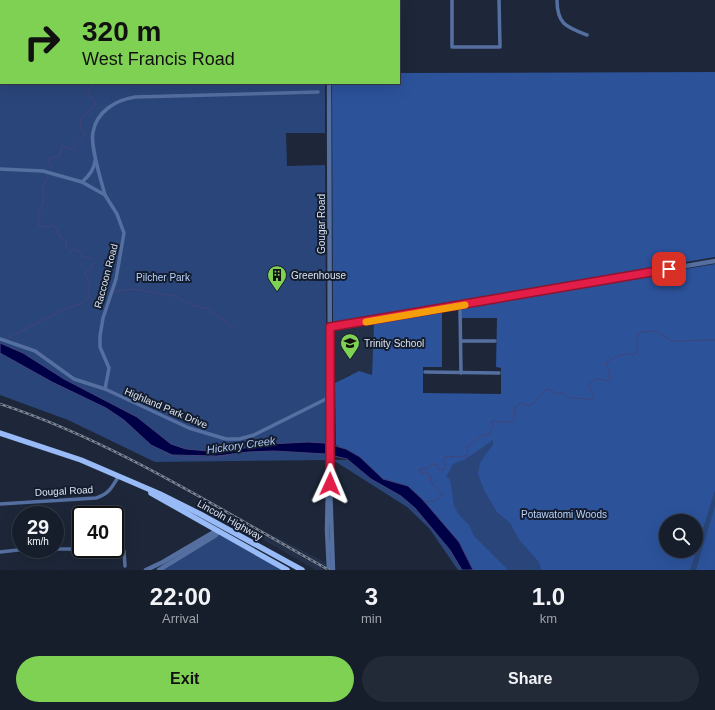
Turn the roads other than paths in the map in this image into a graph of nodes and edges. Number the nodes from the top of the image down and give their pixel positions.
1 (452, 0) edge
2 (499, 0) edge
3 (557, 0) edge
4 (587, 35) dead end
5 (329, 84) edge
6 (318, 92) dead end
7 (96, 158) junction
8 (0, 169) edge
9 (82, 182) junction
10 (105, 195) junction
11 (715, 261) edge
12 (460, 306) junction
13 (330, 327) junction
14 (0, 339) edge
15 (461, 341) junction
16 (495, 341) dead end
17 (425, 372) dead end
18 (461, 373) junction
19 (499, 373) dead end
20 (105, 389) junction
21 (330, 397) junction
22 (0, 433) edge
23 (118, 476) junction
24 (330, 484) junction
25 (147, 490) junction
26 (0, 504) edge
27 (222, 526) junction
28 (218, 532) junction
29 (12, 551) edge
30 (124, 551) edge
31 (0, 552) edge
32 (125, 566) dead end
33 (154, 569) edge
34 (146, 570) edge
35 (159, 570) edge
36 (287, 570) edge
37 (302, 570) edge
38 (328, 570) edge
39 (332, 570) edge

1 - 2 street
3 - 4 street
5 - 13 street, Gougar Road
6 - 7 street
7 - 9 street
7 - 10 street
8 - 9 street, Raccoon Road
9 - 10 street, Raccoon Road
10 - 20 street, Raccoon Road
11 - 12 street
12 - 13 street
12 - 15 street
13 - 21 street, Gougar Road
14 - 20 street, Highland Park Drive
15 - 16 street
15 - 18 street
17 - 18 street
18 - 19 street
20 - 21 street, Highland Park Drive
21 - 24 street, Gougar Road
22 - 23 main road, Lincoln Highway
23 - 25 main road, Lincoln Highway
23 - 26 street, Dougal Road
24 - 38 street, Gougar Road
24 - 39 street, Gougar Road
25 - 27 main road, Lincoln Highway
25 - 28 main road, Lincoln Highway
27 - 28 street
27 - 37 main road, Lincoln Highway
28 - 33 street
28 - 35 street
28 - 36 main road, Lincoln Highway
29 - 31 street
30 - 32 street
33 - 34 street

